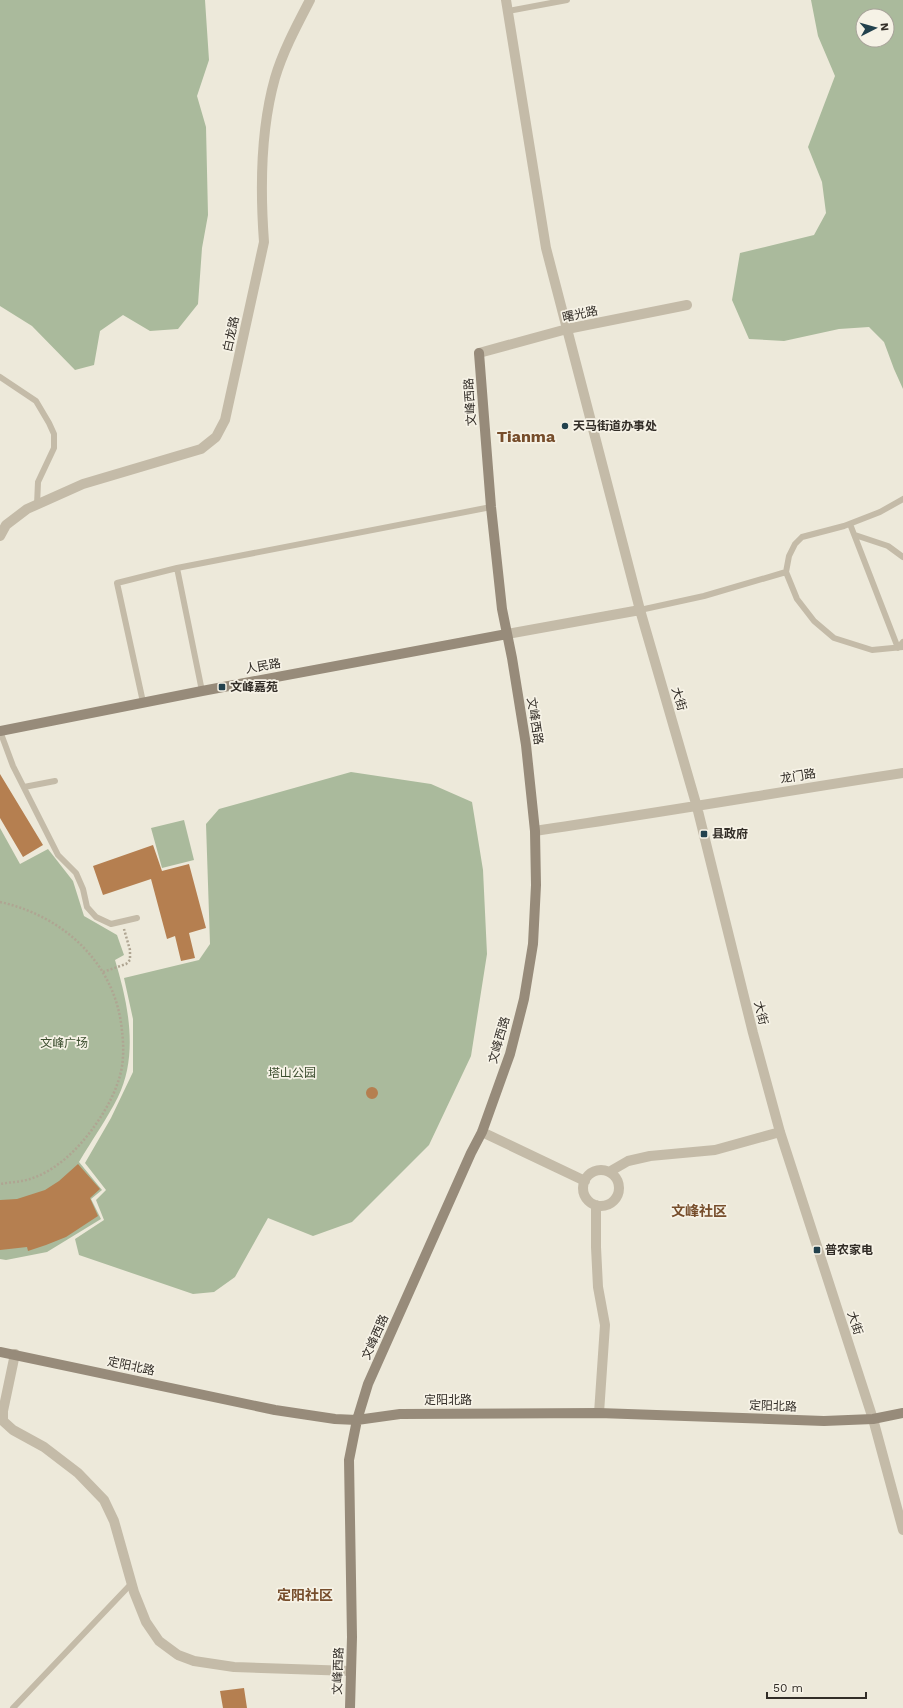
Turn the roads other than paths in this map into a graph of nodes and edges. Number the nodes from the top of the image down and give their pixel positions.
1 (310, 0) edge
2 (506, 0) edge
3 (567, 0) edge
4 (508, 10) junction
5 (687, 305) dead end
6 (568, 329) junction
7 (479, 353) joint
8 (0, 377) edge
9 (903, 499) edge
10 (37, 505) junction
11 (491, 507) junction
12 (850, 524) junction
13 (854, 535) junction
14 (0, 536) edge
15 (903, 557) edge
16 (177, 568) junction
17 (786, 572) junction
18 (640, 610) junction
19 (507, 634) junction
20 (903, 642) edge
21 (900, 648) edge
22 (202, 690) junction
23 (143, 702) junction
24 (0, 731) edge
25 (903, 773) edge
26 (55, 781) dead end
27 (24, 787) junction
28 (697, 807) junction
29 (535, 831) junction
30 (138, 918) dead end
31 (482, 1132) junction
32 (780, 1132) junction
33 (609, 1172) junction
34 (585, 1181) junction
35 (596, 1205) junction
36 (0, 1352) edge
37 (15, 1354) junction
38 (598, 1413) junction
39 (903, 1413) edge
40 (873, 1419) junction
41 (357, 1420) junction
42 (903, 1530) edge
43 (131, 1584) junction
44 (351, 1671) junction
45 (14, 1708) edge
46 (350, 1708) edge

1 - 10 street, 白龙路
2 - 4 street, 大街
3 - 4 lane
4 - 6 street, 大街
5 - 6 street, 曙光路
6 - 7 street, 曙光路
6 - 18 street, 大街
7 - 11 street, 文峰西路
8 - 10 lane
9 - 12 lane
10 - 14 street, 白龙路
11 - 16 lane
11 - 19 street, 文峰西路
12 - 13 lane
12 - 17 lane
13 - 15 lane
13 - 21 lane
16 - 22 lane
16 - 23 lane
17 - 18 lane
17 - 21 lane
18 - 19 street
18 - 28 street, 大街
19 - 22 street, 人民路
19 - 29 street, 文峰西路
20 - 21 lane
22 - 23 street, 人民路
23 - 24 street, 人民路
24 - 27 lane
25 - 28 street, 龙门路
26 - 27 lane
27 - 30 lane
28 - 29 street, 龙门路
28 - 32 street, 大街
29 - 31 street, 文峰西路
31 - 34 street
31 - 41 street, 文峰西路
32 - 33 street
32 - 40 street, 大街
33 - 34 street
33 - 35 street
34 - 35 street
35 - 38 street
36 - 37 street, 定阳北路
37 - 41 street, 定阳北路
37 - 43 street
38 - 40 street, 定阳北路
38 - 41 street, 定阳北路
39 - 40 street, 定阳北路
40 - 42 street, 大街
41 - 44 street, 文峰西路
43 - 44 street
43 - 45 lane
44 - 46 street, 文峰西路

